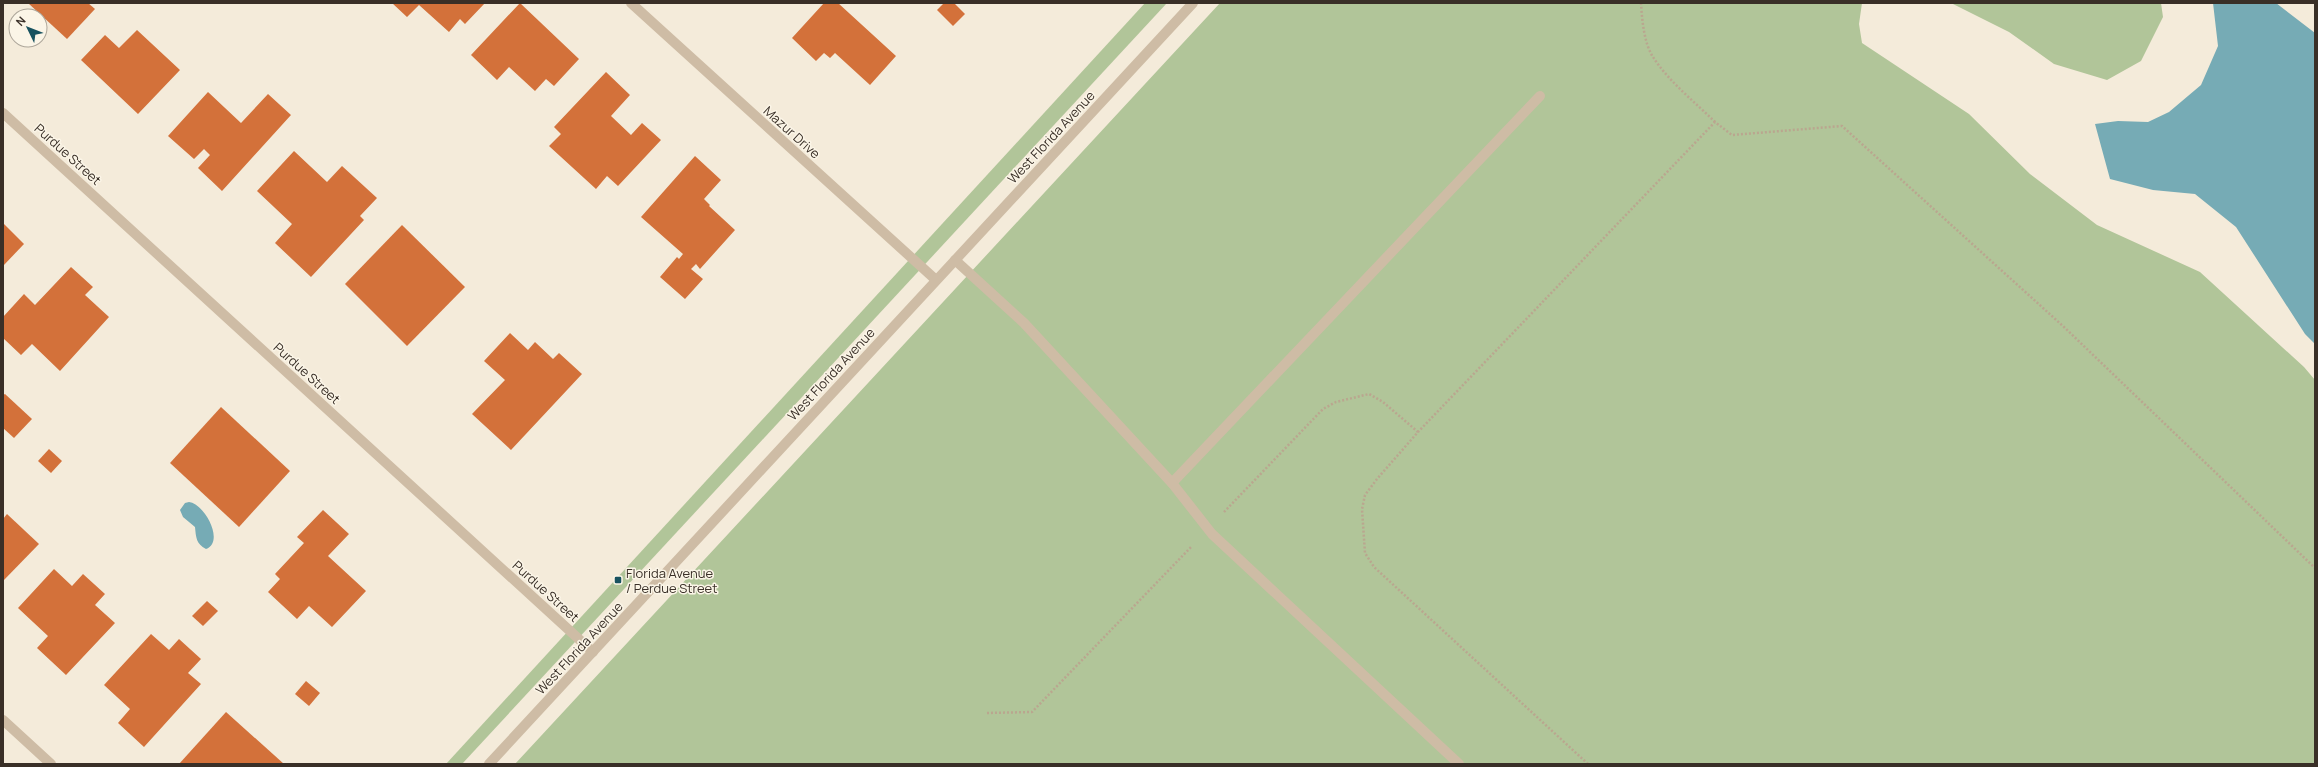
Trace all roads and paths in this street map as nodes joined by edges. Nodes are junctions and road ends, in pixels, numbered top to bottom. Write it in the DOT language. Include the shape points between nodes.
graph roads {
  1 [pos="631,3"];
  2 [pos="1193,3"];
  3 [pos="1641,3"];
  4 [pos="1540,96"];
  5 [pos="3,113"];
  6 [pos="1715,122"];
  7 [pos="955,260"];
  8 [pos="936,280"];
  9 [pos="1172,483"];
  10 [pos="2315,568"];
  11 [pos="593,652"];
  12 [pos="3,720"];
  13 [pos="51,764"];
  14 [pos="489,764"];
  15 [pos="1459,764"];
  16 [pos="1588,764"];
  1 -- 8 [label="street, Mazur Drive"];
  2 -- 7 [label="street, West Florida Avenue"];
  3 -- 6 [label="path" via="1647,40 1653,56 1667,74"];
  4 -- 9 [label="street"];
  5 -- 11 [label="street, Purdue Street"];
  6 -- 10 [label="path" via="1732,135 1842,126 2064,327"];
  6 -- 16 [label="path" via="1418,432 1365,495 1362,509 1365,553 1374,567"];
  7 -- 8 [label="street, West Florida Avenue"];
  7 -- 9 [label="street" via="1024,323"];
  8 -- 11 [label="street, West Florida Avenue"];
  9 -- 15 [label="street" via="1212,534"];
  11 -- 14 [label="street, West Florida Avenue"];
  12 -- 13 [label="street"];
}
